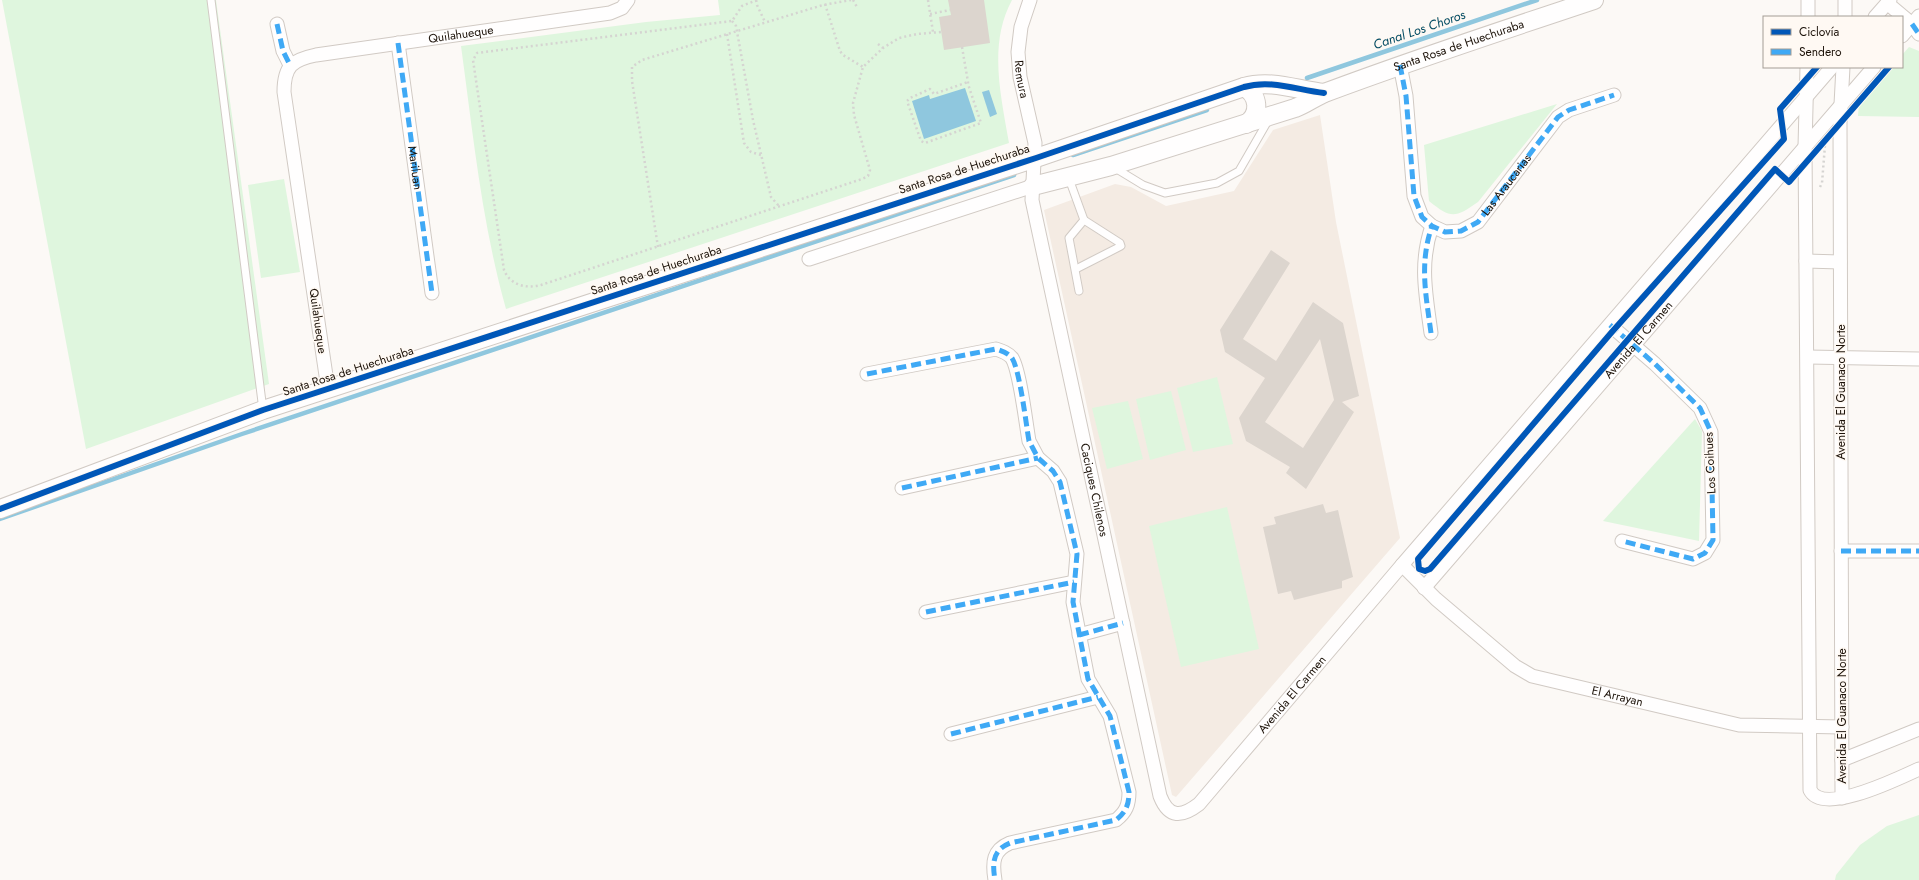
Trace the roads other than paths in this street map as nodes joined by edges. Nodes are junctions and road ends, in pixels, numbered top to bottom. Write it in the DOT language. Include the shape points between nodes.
graph roads {
  1 [pos="211,0"];
  2 [pos="628,0"];
  3 [pos="1030,0"];
  4 [pos="1594,0"];
  5 [pos="1808,0"];
  6 [pos="1845,0"];
  7 [pos="1888,2"];
  8 [pos="1808,16"];
  9 [pos="1844,16"];
  10 [pos="1876,16"];
  11 [pos="278,24"];
  12 [pos="1917,25"];
  13 [pos="1903,35"];
  14 [pos="398,43"];
  15 [pos="290,65"];
  16 [pos="1400,65"];
  17 [pos="1807,68"];
  18 [pos="1831,68"];
  19 [pos="1843,68"];
  20 [pos="1873,68"];
  21 [pos="1244,87"];
  22 [pos="1324,93"];
  23 [pos="1614,95"];
  24 [pos="1806,98"];
  25 [pos="1840,105"];
  26 [pos="1270,116"];
  27 [pos="1246,124"];
  28 [pos="1805,147"];
  29 [pos="1036,158"];
  30 [pos="1111,166"];
  31 [pos="1068,176"];
  32 [pos="1033,186"];
  33 [pos="1084,220"];
  34 [pos="1432,226"];
  35 [pos="809,259"];
  36 [pos="1806,261"];
  37 [pos="1840,262"];
  38 [pos="1076,269"];
  39 [pos="1079,291"];
  40 [pos="432,293"];
  41 [pos="1610,325"];
  42 [pos="1431,333"];
  43 [pos="1634,346"];
  44 [pos="1808,357"];
  45 [pos="1841,358"];
  46 [pos="1919,358"];
  47 [pos="867,374"];
  48 [pos="328,389"];
  49 [pos="263,410"];
  50 [pos="1038,458"];
  51 [pos="902,488"];
  52 [pos="0,509"];
  53 [pos="1622,541"];
  54 [pos="1841,551"];
  55 [pos="1919,551"];
  56 [pos="1402,565"];
  57 [pos="1074,582"];
  58 [pos="1424,588"];
  59 [pos="926,612"];
  60 [pos="1123,623"];
  61 [pos="1079,635"];
  62 [pos="1098,697"];
  63 [pos="1810,726"];
  64 [pos="1842,727"];
  65 [pos="1919,730"];
  66 [pos="951,734"];
  67 [pos="1842,760"];
  68 [pos="1919,770"];
  69 [pos="1842,798"];
  70 [pos="1176,814"];
  71 [pos="995,880"];
  1 -- 49 [label="lane"];
  2 -- 14 [label="street, Quilahueque" via="622,8 610,13"];
  3 -- 29 [label="street, Remura" via="1021,27 1018,64"];
  4 -- 16 [label="street, Santa Rosa de Huechuraba"];
  5 -- 8 [label="street"];
  6 -- 9 [label="street"];
  7 -- 10 [label="street"];
  7 -- 12 [label="street"];
  11 -- 15 [label="street" via="283,52"];
  12 -- 13 [label="street"];
  14 -- 15 [label="street, Quilahueque" via="316,55 300,59"];
  14 -- 40 [label="street, Mariluan"];
  15 -- 48 [label="street, Quilahueque" via="284,76 284,92"];
  16 -- 22 [label="street, Santa Rosa de Huechuraba"];
  16 -- 34 [label="street" via="1406,96 1414,196 1422,217"];
  17 -- 24 [label="street, Avenida El Guanaco Norte"];
  18 -- 24 [label="street, Avenida El Carmen"];
  19 -- 25 [label="street, Avenida El Guanaco Norte"];
  20 -- 25 [label="street, Avenida El Carmen"];
  21 -- 22 [label="street, Santa Rosa de Huechuraba" via="1270,84"];
  21 -- 27 [label="street" via="1254,94 1257,104 1255,113"];
  21 -- 29 [label="street, Santa Rosa de Huechuraba"];
  22 -- 26 [label="street, Santa Rosa de Huechuraba" via="1302,106"];
  23 -- 34 [label="street, Las Araucarias" via="1569,110 1558,117 1478,222 1461,231 1445,232"];
  24 -- 28 [label="street, Avenida El Guanaco Norte"];
  24 -- 41 [label="street, Avenida El Carmen"];
  25 -- 28 [label="street, Avenida El Carmen"];
  25 -- 37 [label="street, Avenida El Guanaco Norte"];
  26 -- 27 [label="street, Santa Rosa de Huechuraba"];
  26 -- 30 [label="lane" via="1239,171 1217,183 1165,193 1143,185"];
  27 -- 30 [label="street, Santa Rosa de Huechuraba"];
  28 -- 36 [label="street, Avenida El Guanaco Norte"];
  28 -- 43 [label="street, Avenida El Carmen"];
  29 -- 32 [label="street, Caciques Chilenos"];
  29 -- 48 [label="street, Santa Rosa de Huechuraba"];
  30 -- 31 [label="street, Santa Rosa de Huechuraba"];
  31 -- 32 [label="street, Santa Rosa de Huechuraba"];
  31 -- 33 [label="lane"];
  32 -- 35 [label="street, Santa Rosa de Huechuraba"];
  32 -- 60 [label="street, Caciques Chilenos" via="1032,200"];
  33 -- 38 [label="lane" via="1069,238"];
  33 -- 38 [label="lane" via="1122,246"];
  34 -- 42 [label="street" via="1426,246 1424,272"];
  36 -- 37 [label="street"];
  36 -- 44 [label="street, Avenida El Guanaco Norte"];
  37 -- 45 [label="street, Avenida El Guanaco Norte"];
  38 -- 39 [label="lane"];
  41 -- 43 [label="street, Los Coihues"];
  41 -- 56 [label="street, Avenida El Carmen"];
  43 -- 53 [label="street, Los Coihues" via="1700,408 1711,432 1713,540 1705,554 1693,559"];
  43 -- 58 [label="street, Avenida El Carmen"];
  44 -- 45 [label="street"];
  44 -- 63 [label="street, Avenida El Guanaco Norte"];
  45 -- 46 [label="street"];
  45 -- 54 [label="street, Avenida El Guanaco Norte"];
  47 -- 50 [label="street" via="996,349 1002,351 1008,354 1015,366 1029,441"];
  48 -- 49 [label="street, Santa Rosa de Huechuraba"];
  49 -- 52 [label="street, Santa Rosa de Huechuraba"];
  50 -- 51 [label="street"];
  50 -- 57 [label="street" via="1053,471 1060,482 1077,554"];
  54 -- 55 [label="street"];
  54 -- 64 [label="street, Avenida El Guanaco Norte"];
  56 -- 58 [label="street"];
  56 -- 70 [label="street, Avenida El Carmen" via="1199,804 1184,814"];
  57 -- 59 [label="street"];
  57 -- 61 [label="street" via="1073,602"];
  58 -- 63 [label="street, El Arrayan" via="1515,666 1532,676 1739,725"];
  60 -- 61 [label="street"];
  60 -- 70 [label="street, Caciques Chilenos" via="1160,796 1169,811"];
  61 -- 62 [label="street" via="1088,679"];
  62 -- 66 [label="street"];
  62 -- 71 [label="street" via="1110,716 1129,792 1127,809 1116,820 1010,843 1002,847 996,852 994,860"];
  63 -- 64 [label="street, El Arrayan"];
  63 -- 69 [label="street, Avenida El Guanaco Norte" via="1810,790 1818,797"];
  64 -- 67 [label="street, Avenida El Guanaco Norte"];
  65 -- 67 [label="street"];
  67 -- 69 [label="street, Avenida El Guanaco Norte"];
  68 -- 69 [label="street"];
}
